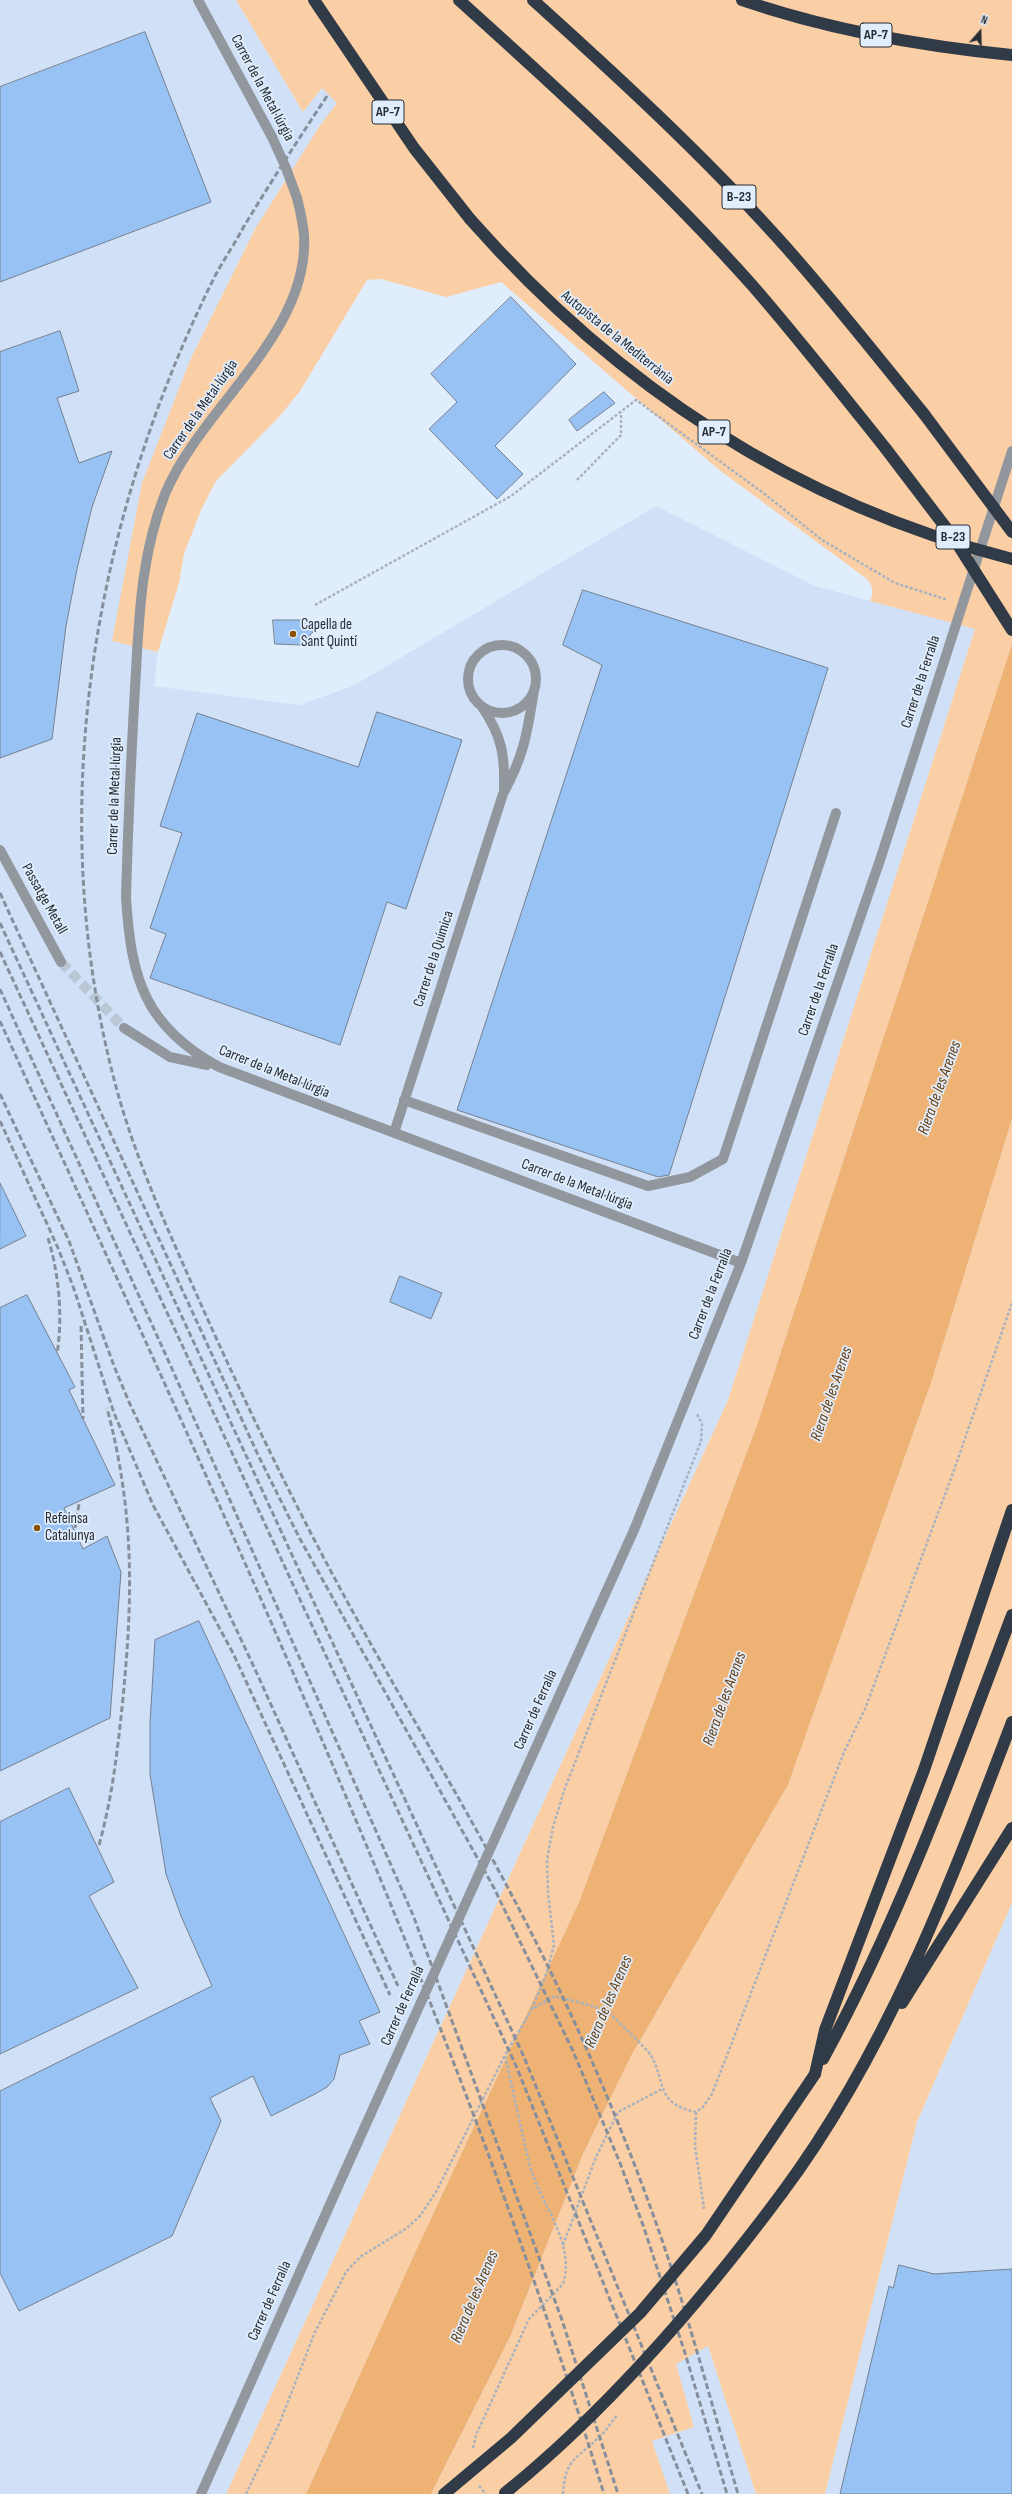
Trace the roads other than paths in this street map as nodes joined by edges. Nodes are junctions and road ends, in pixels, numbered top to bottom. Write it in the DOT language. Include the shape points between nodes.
graph roads {
  1 [pos="198,0"];
  2 [pos="314,0"];
  3 [pos="459,0"];
  4 [pos="533,0"];
  5 [pos="742,0"];
  6 [pos="1012,55"];
  7 [pos="1012,451"];
  8 [pos="1012,532"];
  9 [pos="1012,559"];
  10 [pos="1012,630"];
  11 [pos="534,691"];
  12 [pos="481,705"];
  13 [pos="503,794"];
  14 [pos="836,813"];
  15 [pos="0,850"];
  16 [pos="61,962"];
  17 [pos="124,1028"];
  18 [pos="219,1067"];
  19 [pos="404,1100"];
  20 [pos="394,1133"];
  21 [pos="741,1263"];
  22 [pos="1012,1510"];
  23 [pos="634,1530"];
  24 [pos="1012,1615"];
  25 [pos="1012,1722"];
  26 [pos="1012,1828"];
  27 [pos="900,2000"];
  28 [pos="815,2074"];
  29 [pos="201,2494"];
  30 [pos="444,2494"];
  31 [pos="504,2494"];
  1 -- 18 [label="street, Carrer de la Metal·lúrgia, bridge" via="286,168 297,198 304,236 299,275 276,330 204,427 176,471 152,532 139,606 126,897 131,947 146,997 154,1013 180,1043"];
  2 -- 9 [label="highway, Autopista de la Mediterrània / AP-7, bridge" via="414,148 502,256 572,324 647,385 724,439 767,464 874,513 943,539"];
  3 -- 10 [label="highway, B-23, bridge" via="610,139 756,290 818,362 953,537"];
  4 -- 8 [label="highway, B-23, bridge" via="634,91 774,234 842,312 924,414"];
  5 -- 6 [label="highway, AP-7" via="868,34"];
  7 -- 21 [label="street, Carrer de la Ferralla" via="880,860"];
  11 -- 12 [label="street" via="524,704 511,711 500,712"];
  11 -- 12 [label="street" via="536,680 529,658 521,650 499,645 478,654 468,674 473,696"];
  11 -- 13 [label="street, Carrer de la Química" via="525,747 518,767"];
  12 -- 13 [label="street, Carrer de la Química" via="492,721 504,751"];
  13 -- 19 [label="street, Carrer de la Química"];
  14 -- 19 [label="street" via="723,1159 690,1177 648,1186"];
  15 -- 16 [label="street, Passatge Metall"];
  17 -- 18 [label="street" via="170,1057"];
  18 -- 20 [label="street, Carrer de la Metal·lúrgia"];
  19 -- 20 [label="street, Carrer de la Química"];
  20 -- 21 [label="street, Carrer de la Metal·lúrgia"];
  21 -- 23 [label="street, Carrer de la Ferralla"];
  22 -- 28 [label="highway" via="924,1770 825,2030"];
  23 -- 29 [label="street, Carrer de Ferralla, bridge"];
  24 -- 28 [label="highway" via="922,1851 858,1994"];
  25 -- 27 [label="highway" via="954,1872"];
  26 -- 27 [label="highway"];
  27 -- 31 [label="highway, bridge" via="829,2124 796,2175 753,2232 616,2390 573,2434"];
  28 -- 30 [label="highway, bridge" via="706,2235 640,2313 511,2438"];
}
